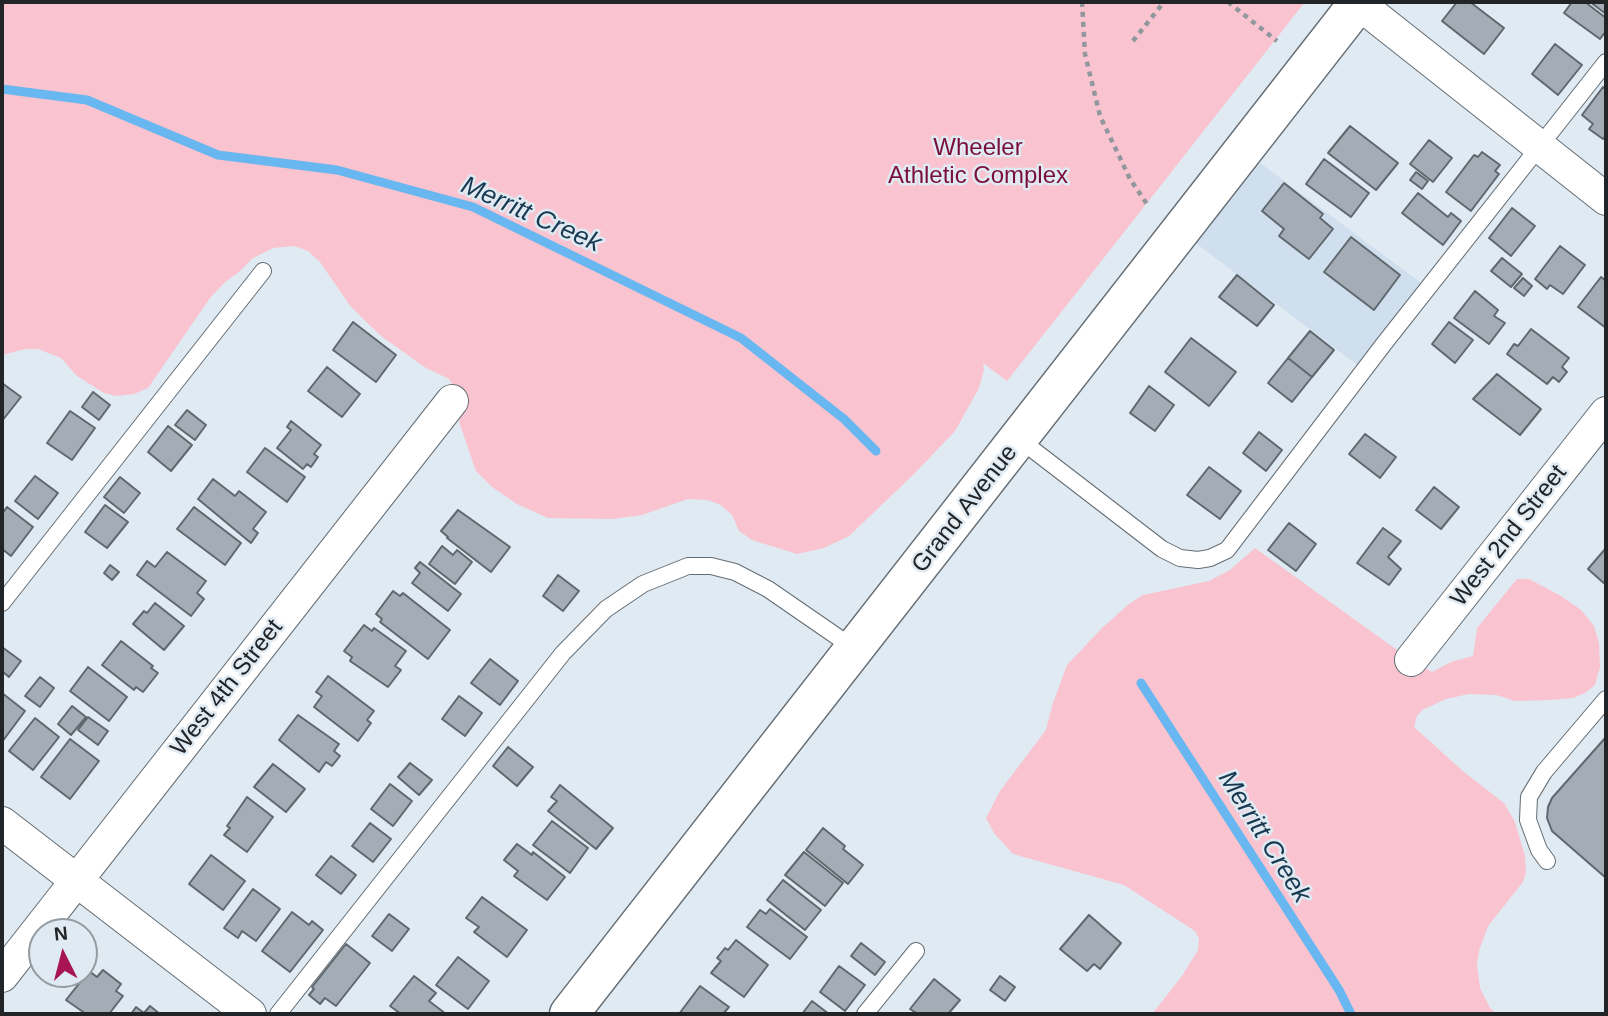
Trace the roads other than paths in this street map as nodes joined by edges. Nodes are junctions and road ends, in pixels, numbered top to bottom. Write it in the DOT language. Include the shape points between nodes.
graph roads {
  1 [pos="1358,3"];
  2 [pos="1606,62"];
  3 [pos="1540,146"];
  4 [pos="1606,199"];
  5 [pos="263,271"];
  6 [pos="452,401"];
  7 [pos="1606,413"];
  8 [pos="1019,439"];
  9 [pos="2,603"];
  10 [pos="855,649"];
  11 [pos="1411,660"];
  12 [pos="1606,698"];
  13 [pos="2,823"];
  14 [pos="1547,861"];
  15 [pos="76,880"];
  16 [pos="916,951"];
  17 [pos="2,976"];
  18 [pos="250,1014"];
  19 [pos="278,1014"];
  20 [pos="569,1014"];
  21 [pos="865,1014"];
  1 -- 3 [label="street"];
  1 -- 8 [label="main road, Grand Avenue"];
  2 -- 3 [label="lane"];
  3 -- 4 [label="street"];
  3 -- 8 [label="lane" via="1227,550 1198,560 1162,549"];
  5 -- 9 [label="lane"];
  6 -- 15 [label="street, West 4th Street"];
  7 -- 11 [label="street, West 2nd Street"];
  8 -- 10 [label="main road, Grand Avenue"];
  10 -- 19 [label="lane" via="768,589 735,572 688,566 643,584 600,614 563,653"];
  10 -- 20 [label="main road, Grand Avenue"];
  12 -- 14 [label="lane" via="1544,772 1529,797 1528,820"];
  13 -- 15 [label="street"];
  15 -- 17 [label="street, West 4th Street"];
  15 -- 18 [label="street"];
  16 -- 21 [label="lane"];
}
